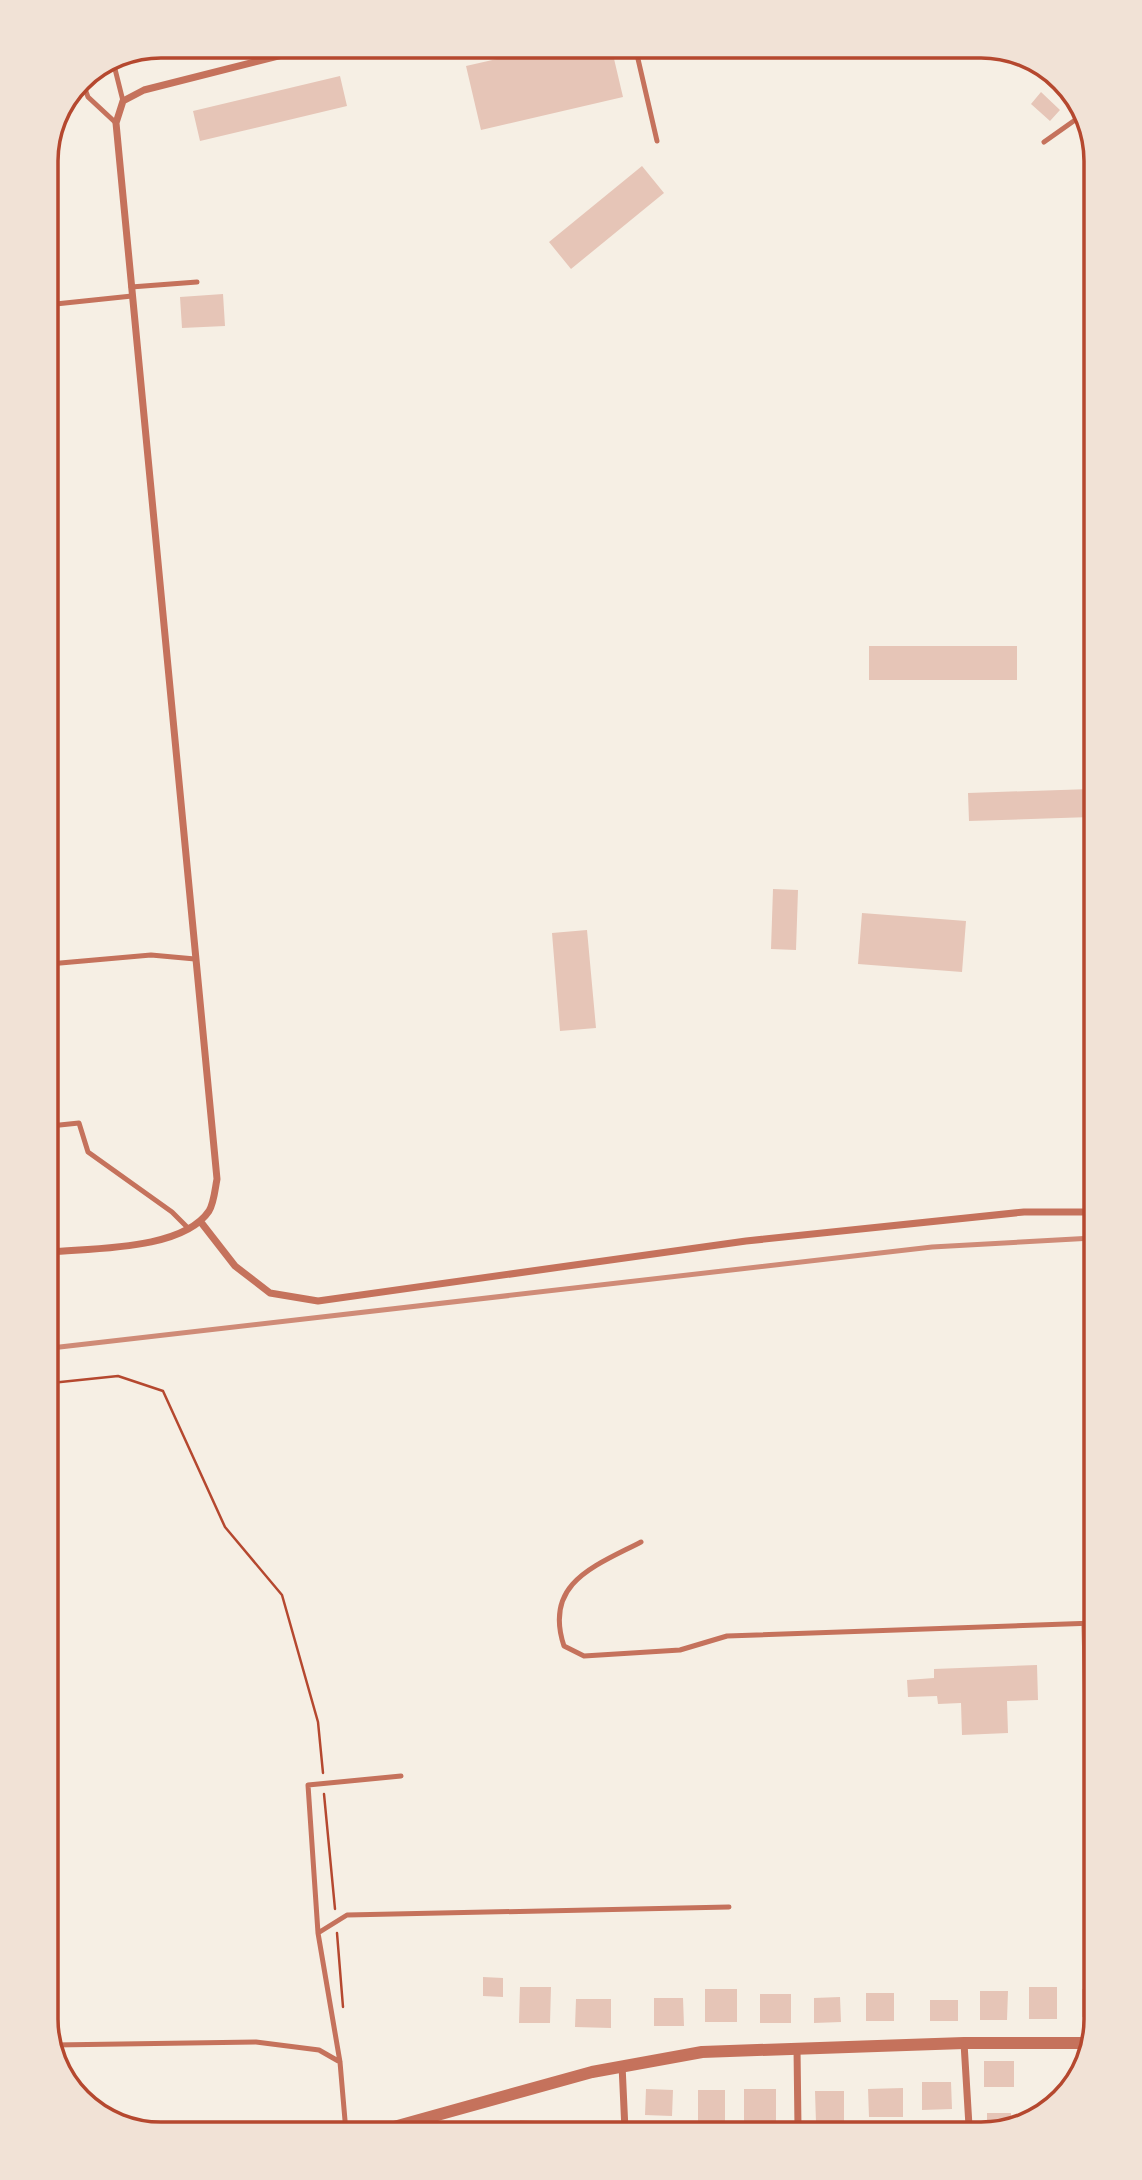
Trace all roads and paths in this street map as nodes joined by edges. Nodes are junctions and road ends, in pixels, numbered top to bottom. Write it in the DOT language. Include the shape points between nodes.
graph roads {
  1 [pos="271,58"];
  2 [pos="638,58"];
  3 [pos="115,69"];
  4 [pos="86,91"];
  5 [pos="123,101"];
  6 [pos="1075,120"];
  7 [pos="116,124"];
  8 [pos="657,141"];
  9 [pos="1044,142"];
  10 [pos="197,282"];
  11 [pos="131,292"];
  12 [pos="58,303"];
  13 [pos="195,959"];
  14 [pos="58,963"];
  15 [pos="58,1125"];
  16 [pos="1084,1212"];
  17 [pos="200,1221"];
  18 [pos="190,1230"];
  19 [pos="58,1251"];
  20 [pos="58,1382"];
  21 [pos="641,1542"];
  22 [pos="1084,1623"];
  23 [pos="401,1776"];
  24 [pos="323,1783"];
  25 [pos="729,1907"];
  26 [pos="336,1922"];
  27 [pos="318,1933"];
  28 [pos="344,2014"];
  29 [pos="964,2043"];
  30 [pos="1081,2043"];
  31 [pos="62,2045"];
  32 [pos="797,2048"];
  33 [pos="340,2062"];
  34 [pos="622,2065"];
  35 [pos="345,2122"];
  36 [pos="413,2122"];
  37 [pos="625,2122"];
  38 [pos="798,2122"];
  39 [pos="969,2122"];
  1 -- 5 [label="street" via="144,90"];
  2 -- 8 [label="lane"];
  3 -- 5 [label="lane"];
  4 -- 7 [label="lane"];
  5 -- 7 [label="street"];
  6 -- 9 [label="lane"];
  7 -- 11 [label="street"];
  10 -- 11 [label="lane"];
  11 -- 12 [label="lane"];
  11 -- 13 [label="street"];
  13 -- 14 [label="lane" via="151,955"];
  13 -- 17 [label="street" via="217,1180 211,1210"];
  15 -- 18 [label="lane" via="79,1123 88,1152"];
  16 -- 17 [label="street" via="1024,1212 746,1241 318,1301 270,1293 235,1266"];
  17 -- 18 [label="street"];
  18 -- 19 [label="street" via="141,1244"];
  20 -- 24 [label="path" via="118,1376 163,1391 225,1527 282,1595 318,1722"];
  21 -- 22 [label="lane" via="581,1573 561,1599 558,1628 564,1646 583,1656 680,1650 727,1636"];
  23 -- 24 [label="lane"];
  24 -- 26 [label="path"];
  24 -- 27 [label="lane" via="308,1785"];
  25 -- 26 [label="lane" via="413,1912 347,1915"];
  26 -- 27 [label="lane"];
  26 -- 28 [label="path"];
  27 -- 33 [label="lane"];
  29 -- 30 [label="street"];
  29 -- 32 [label="street"];
  29 -- 39 [label="street"];
  31 -- 33 [label="lane" via="256,2042 318,2050"];
  32 -- 34 [label="street" via="702,2052"];
  32 -- 38 [label="street"];
  33 -- 35 [label="lane"];
  34 -- 36 [label="street"];
  34 -- 37 [label="street"];
}
